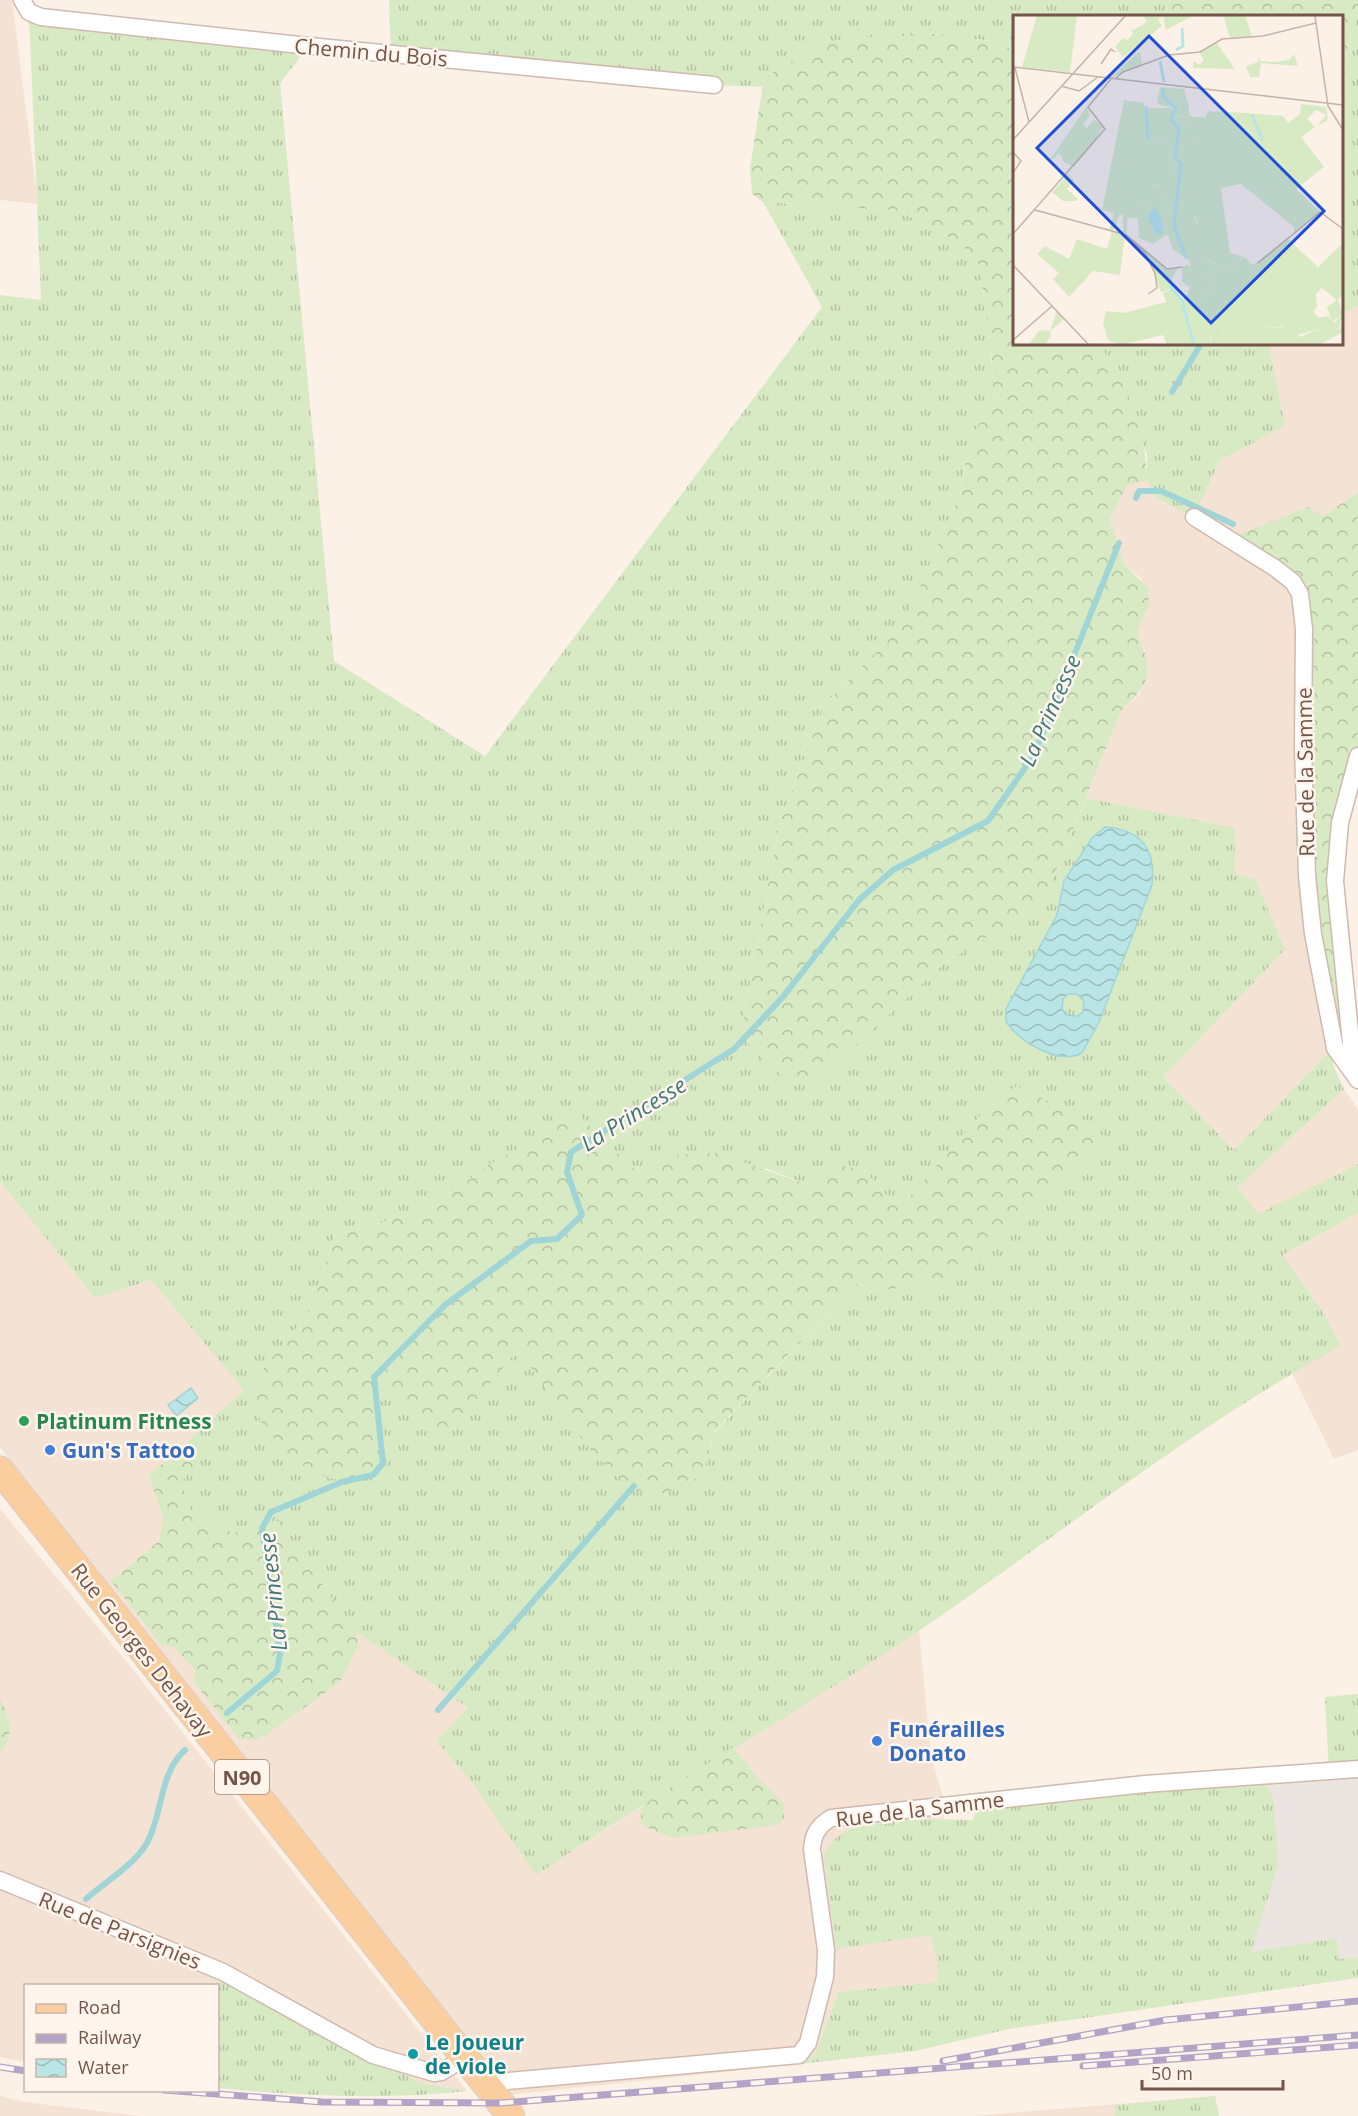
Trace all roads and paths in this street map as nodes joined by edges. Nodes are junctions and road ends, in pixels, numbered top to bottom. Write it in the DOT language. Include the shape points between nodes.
graph roads {
  1 [pos="26,6"];
  2 [pos="714,85"];
  3 [pos="1194,517"];
  4 [pos="1358,756"];
  5 [pos="1356,1077"];
  6 [pos="0,1470"];
  7 [pos="1358,1769"];
  8 [pos="0,1880"];
  9 [pos="465,2058"];
  10 [pos="485,2084"];
  11 [pos="511,2116"];
  1 -- 2 [label="street, Chemin du Bois" via="41,17"];
  3 -- 5 [label="street, Rue de la Samme" via="1275,568 1293,582 1300,594 1305,628 1302,747 1313,934 1335,1048"];
  4 -- 5 [label="street" via="1340,824 1335,881"];
  6 -- 9 [label="main road, Rue Georges Dehavay / N90"];
  7 -- 10 [label="street, Rue de la Samme" via="1145,1784 831,1818 814,1834 812,1849 826,1950 825,1977 808,2043 799,2055"];
  8 -- 9 [label="street, Rue de Parsignies" via="223,1972 373,2055 434,2073"];
  9 -- 10 [label="main road, Rue Georges Dehavay / N90"];
  10 -- 11 [label="main road, N90"];
}
